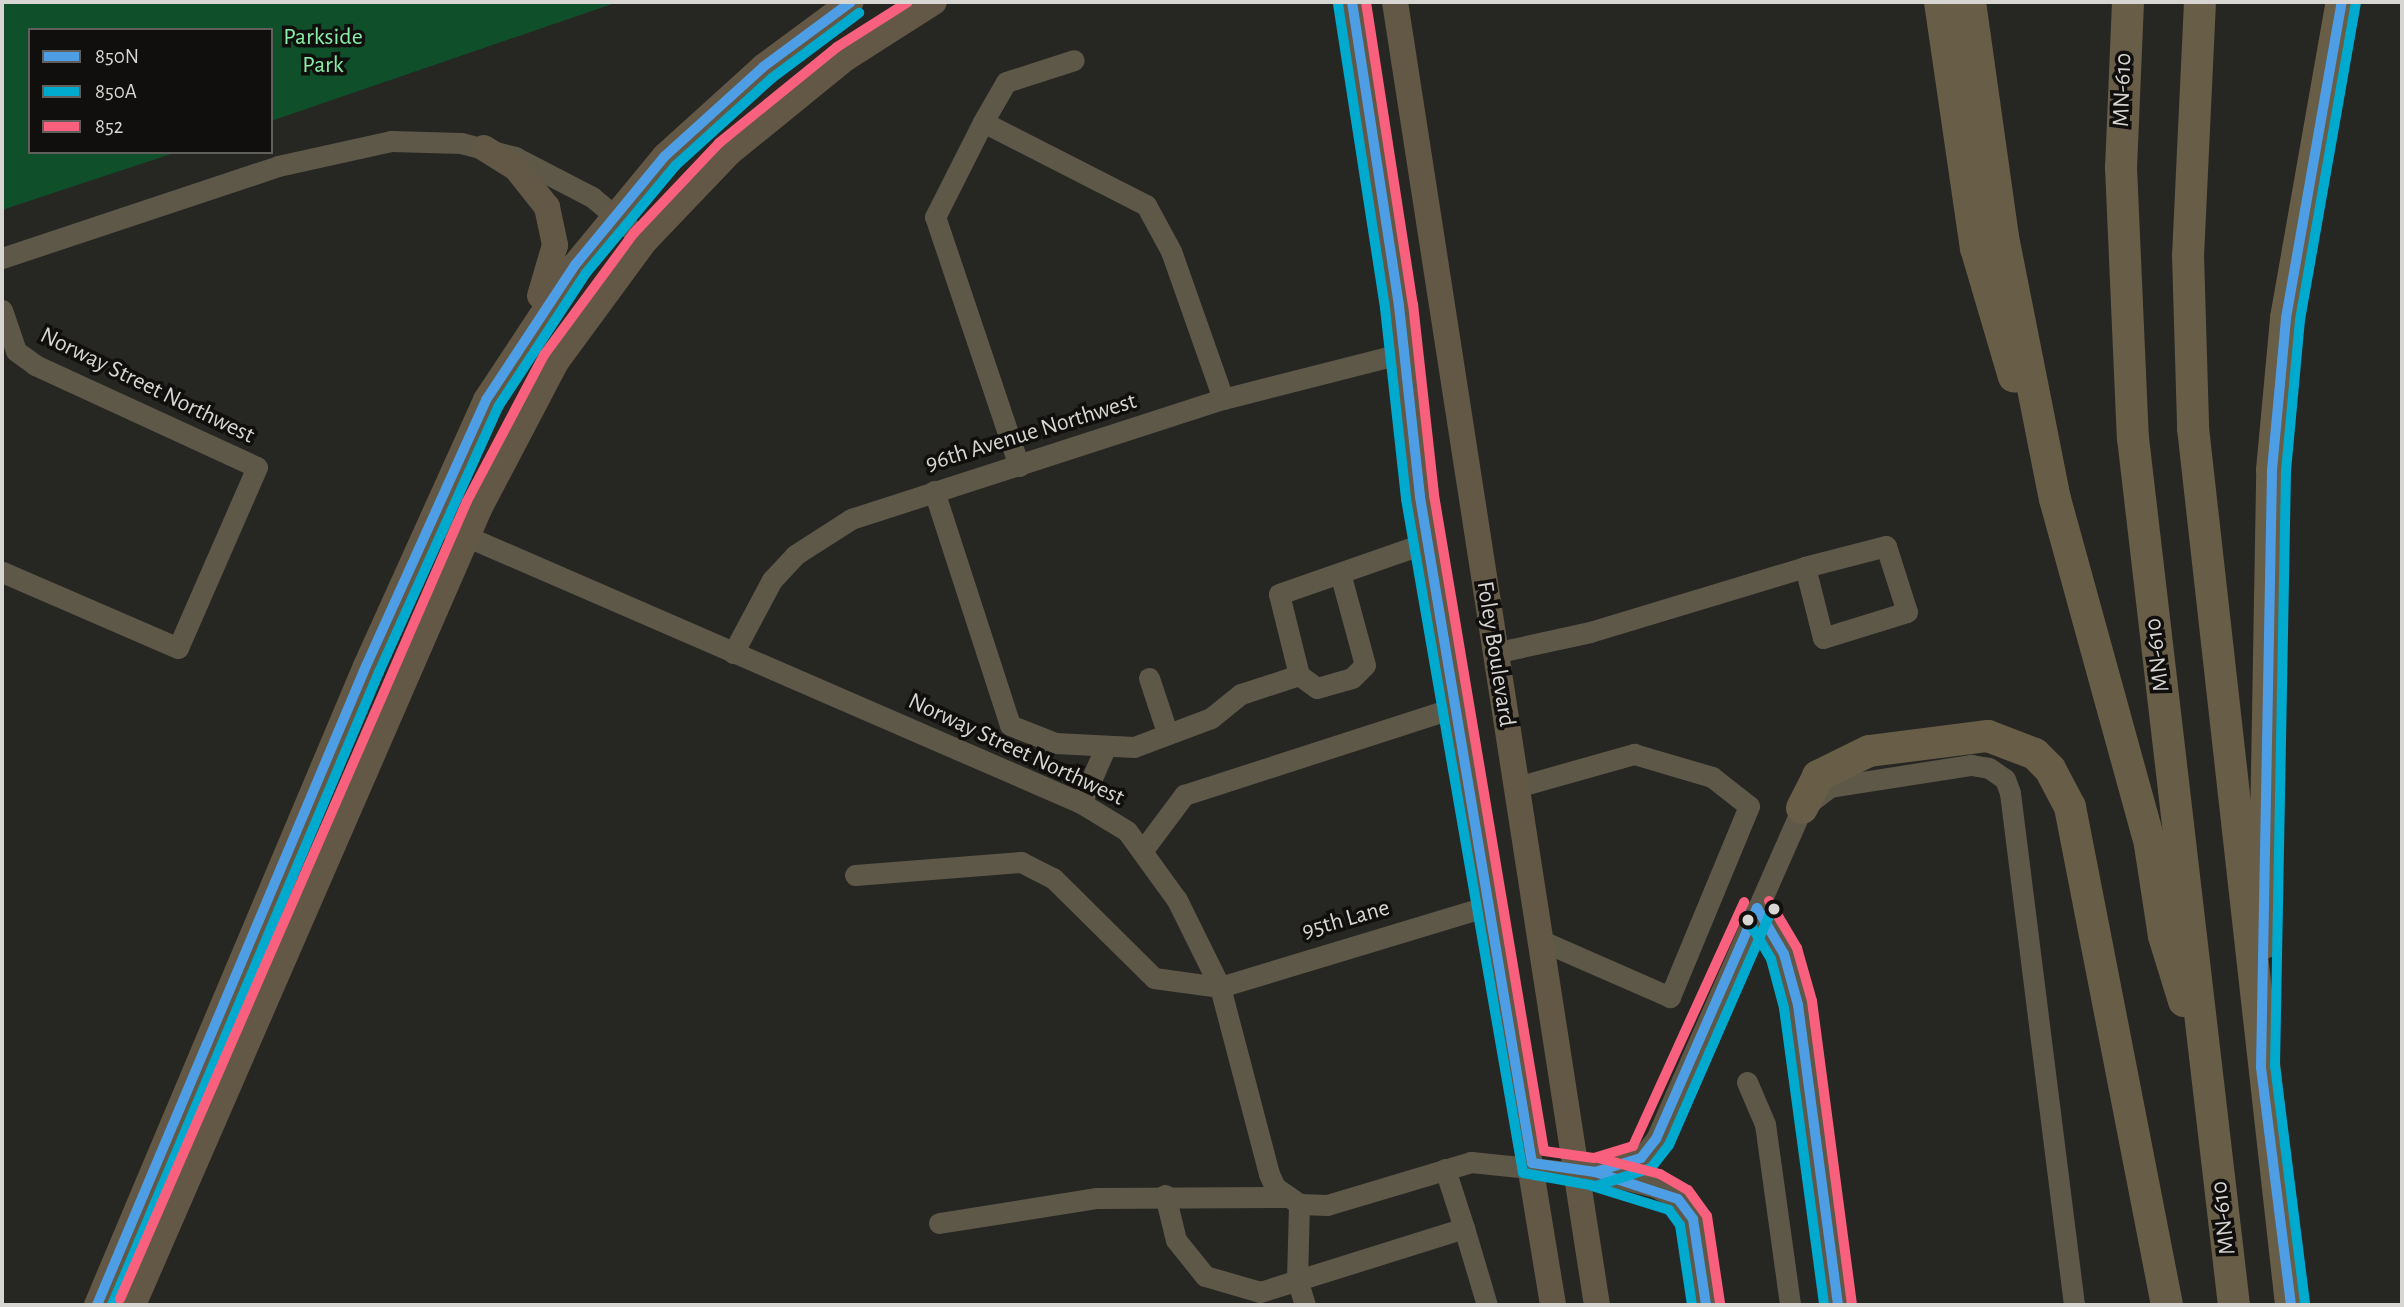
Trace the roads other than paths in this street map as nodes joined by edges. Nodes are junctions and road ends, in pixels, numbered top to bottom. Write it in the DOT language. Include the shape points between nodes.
graph roads {
  1 [pos="851,2"];
  2 [pos="934,2"];
  3 [pos="1352,2"];
  4 [pos="1395,2"];
  5 [pos="1940,2"];
  6 [pos="1970,2"];
  7 [pos="2128,2"];
  8 [pos="2200,2"];
  9 [pos="2342,2"];
  10 [pos="1074,60"];
  11 [pos="983,122"];
  12 [pos="484,148"];
  13 [pos="613,215"];
  14 [pos="645,241"];
  15 [pos="2,258"];
  16 [pos="2,310"];
  17 [pos="1404,353"];
  18 [pos="505,370"];
  19 [pos="1223,399"];
  20 [pos="1018,466"];
  21 [pos="934,491"];
  22 [pos="2055,499"];
  23 [pos="429,520"];
  24 [pos="466,538"];
  25 [pos="1428,542"];
  26 [pos="1805,567"];
  27 [pos="2,572"];
  28 [pos="1340,573"];
  29 [pos="733,653"];
  30 [pos="1494,653"];
  31 [pos="1299,675"];
  32 [pos="1149,678"];
  33 [pos="1457,707"];
  34 [pos="1167,732"];
  35 [pos="1106,746"];
  36 [pos="1517,788"];
  37 [pos="1081,803"];
  38 [pos="1802,808"];
  39 [pos="1143,850"];
  40 [pos="855,875"];
  41 [pos="1488,906"];
  42 [pos="1757,908"];
  43 [pos="1542,941"];
  44 [pos="1220,987"];
  45 [pos="2261,1067"];
  46 [pos="2208,1078"];
  47 [pos="1747,1082"];
  48 [pos="1532,1163"];
  49 [pos="1445,1169"];
  50 [pos="1586,1172"];
  51 [pos="1165,1195"];
  52 [pos="1292,1201"];
  53 [pos="939,1223"];
  54 [pos="1464,1228"];
  55 [pos="1297,1279"];
  56 [pos="97,1305"];
  57 [pos="133,1305"];
  58 [pos="1305,1305"];
  59 [pos="1488,1305"];
  60 [pos="1553,1305"];
  61 [pos="1597,1305"];
  62 [pos="1706,1305"];
  63 [pos="1790,1305"];
  64 [pos="1838,1305"];
  65 [pos="2074,1305"];
  66 [pos="2167,1305"];
  67 [pos="2234,1305"];
  68 [pos="2291,1305"];
  1 -- 13 [label="main road" via="719,105"];
  2 -- 14 [label="main road" via="797,95"];
  3 -- 17 [label="main road, Foley Boulevard"];
  4 -- 30 [label="main road, Foley Boulevard" via="1435,235"];
  5 -- 22 [label="highway" via="1976,248"];
  6 -- 22 [label="highway" via="2003,237"];
  7 -- 46 [label="highway, MN-610" via="2121,167 2133,438"];
  8 -- 45 [label="highway" via="2188,256 2193,428"];
  9 -- 45 [label="highway" via="2286,318 2272,470"];
  10 -- 11 [label="street" via="1006,82"];
  11 -- 19 [label="street" via="1146,205 1171,251"];
  11 -- 20 [label="street" via="935,217"];
  12 -- 13 [label="street" via="568,182"];
  12 -- 15 [label="street" via="427,141 337,149"];
  12 -- 18 [label="main road" via="533,187 547,207 555,245 533,316"];
  13 -- 14 [label="street"];
  13 -- 18 [label="main road"];
  14 -- 24 [label="main road" via="556,362"];
  16 -- 27 [label="street, Norway Street Northwest" via="16,351 35,365 257,467 178,648"];
  17 -- 19 [label="street, 96th Avenue Northwest"];
  17 -- 25 [label="main road, Foley Boulevard"];
  18 -- 23 [label="main road"];
  19 -- 20 [label="street, 96th Avenue Northwest"];
  20 -- 21 [label="street, 96th Avenue Northwest"];
  21 -- 29 [label="street, 96th Avenue Northwest" via="851,519 795,555 756,604"];
  21 -- 35 [label="street" via="1010,725 1055,743"];
  22 -- 46 [label="highway" via="2150,845 2164,936"];
  23 -- 24 [label="street, Norway Street Northwest"];
  23 -- 56 [label="main road"];
  24 -- 29 [label="street, Norway Street Northwest"];
  24 -- 57 [label="main road"];
  25 -- 28 [label="street"];
  25 -- 33 [label="main road, Foley Boulevard"];
  26 -- 26 [label="street" via="1824,638 1907,612 1886,546"];
  26 -- 30 [label="street" via="1590,632"];
  28 -- 31 [label="street" via="1279,594"];
  28 -- 31 [label="street" via="1365,665 1352,678 1317,688"];
  29 -- 37 [label="street, Norway Street Northwest"];
  30 -- 36 [label="main road, Foley Boulevard"];
  31 -- 34 [label="street" via="1241,694 1211,718"];
  32 -- 34 [label="street"];
  33 -- 39 [label="street" via="1184,795"];
  33 -- 41 [label="main road, Foley Boulevard"];
  34 -- 35 [label="street" via="1133,747"];
  35 -- 37 [label="street"];
  36 -- 43 [label="main road, Foley Boulevard"];
  36 -- 43 [label="street" via="1634,754 1712,777 1749,806 1670,997"];
  37 -- 39 [label="street, Norway Street Northwest" via="1107,816"];
  38 -- 42 [label="street"];
  38 -- 65 [label="street" via="1830,786 1971,765 2006,779"];
  38 -- 66 [label="highway" via="1818,776 1835,763 1894,747 1988,736 2035,754 2050,769 2070,807"];
  39 -- 44 [label="street, Norway Street Northwest" via="1177,900"];
  40 -- 44 [label="street" via="1021,862 1053,878 1154,978"];
  41 -- 44 [label="street, 95th Lane"];
  41 -- 48 [label="main road, Foley Boulevard"];
  42 -- 50 [label="street" via="1656,1139 1641,1158"];
  42 -- 64 [label="street" via="1784,954 1798,1006"];
  43 -- 50 [label="main road, Foley Boulevard"];
  44 -- 52 [label="street, Norway Street Northwest" via="1269,1174"];
  45 -- 68 [label="highway"];
  46 -- 67 [label="highway, MN-610"];
  47 -- 63 [label="street" via="1765,1125"];
  48 -- 49 [label="street" via="1471,1161"];
  48 -- 50 [label="street"];
  48 -- 60 [label="main road, Foley Boulevard"];
  49 -- 52 [label="street" via="1327,1205"];
  49 -- 54 [label="street"];
  50 -- 61 [label="main road, Foley Boulevard"];
  50 -- 62 [label="street" via="1655,1186 1678,1199 1693,1219"];
  51 -- 52 [label="street"];
  51 -- 53 [label="street" via="1097,1198"];
  51 -- 55 [label="street" via="1176,1240 1205,1276 1259,1292"];
  52 -- 55 [label="street"];
  54 -- 55 [label="street"];
  54 -- 59 [label="street"];
  55 -- 58 [label="street"];
}
